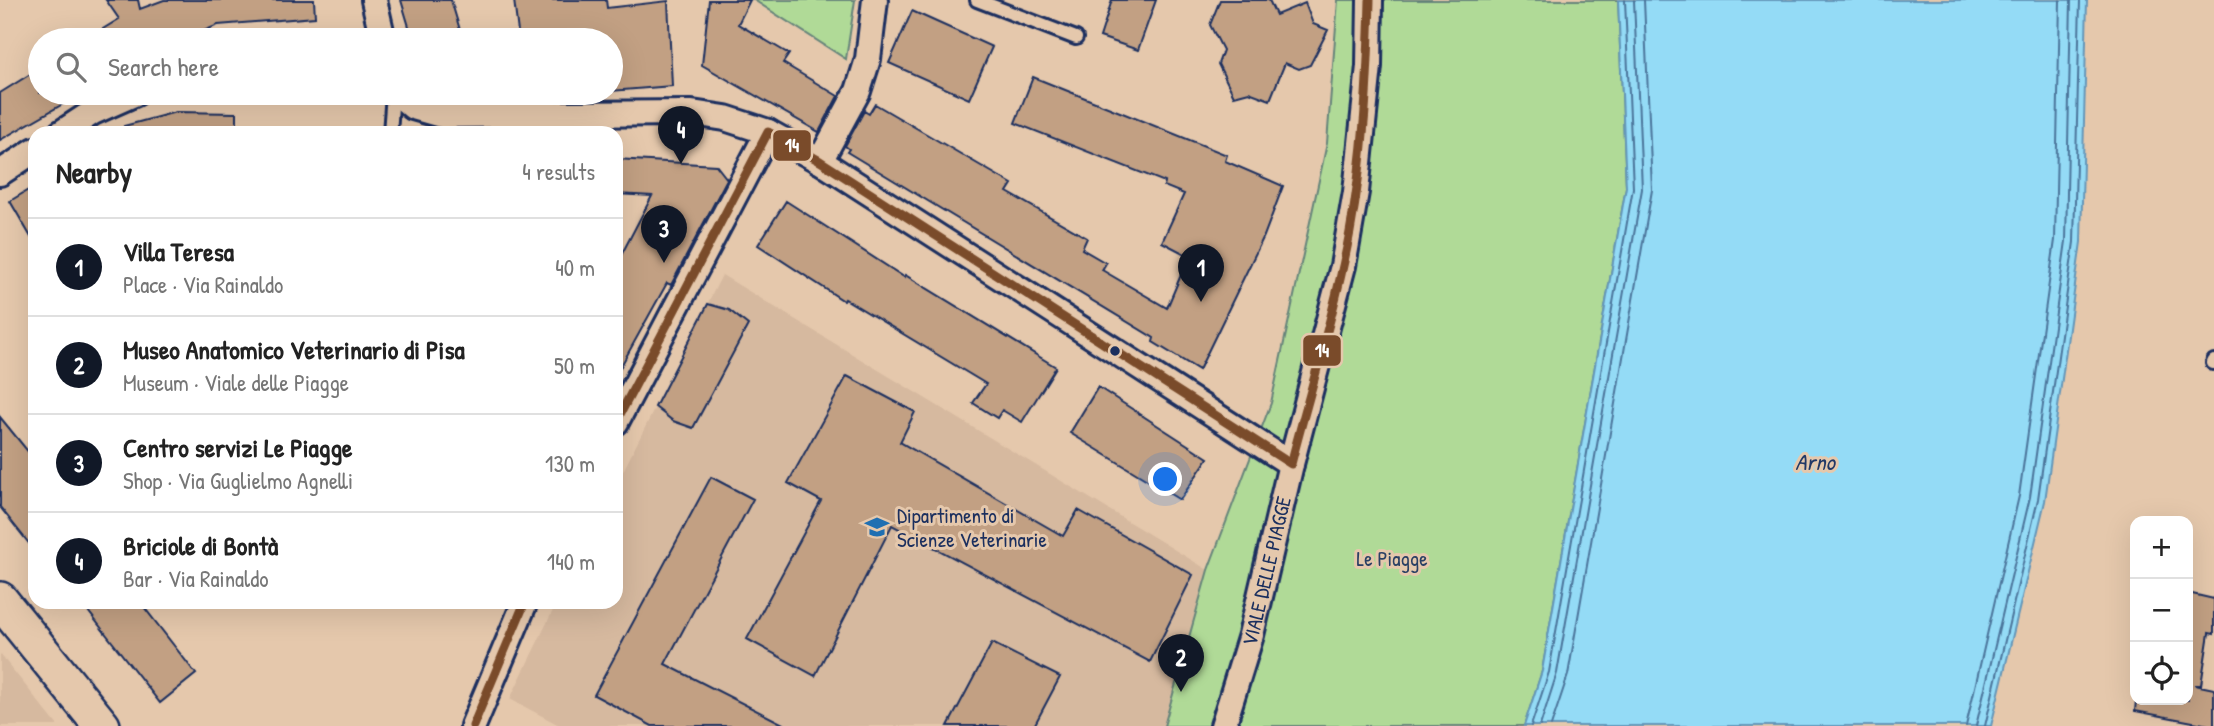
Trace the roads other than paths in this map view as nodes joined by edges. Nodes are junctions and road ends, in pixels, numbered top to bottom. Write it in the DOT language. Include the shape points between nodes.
graph roads {
  1 [pos="374,0"];
  2 [pos="875,0"];
  3 [pos="977,0"];
  4 [pos="1370,0"];
  5 [pos="380,28"];
  6 [pos="1076,38"];
  7 [pos="109,105"];
  8 [pos="394,105"];
  9 [pos="411,105"];
  10 [pos="72,126"];
  11 [pos="391,126"];
  12 [pos="768,132"];
  13 [pos="28,155"];
  14 [pos="820,161"];
  15 [pos="0,173"];
  16 [pos="623,409"];
  17 [pos="1291,464"];
  18 [pos="0,600"];
  19 [pos="522,609"];
  20 [pos="102,726"];
  21 [pos="473,726"];
  22 [pos="1223,726"];
  1 -- 5 [label="street"];
  2 -- 14 [label="street" via="869,59 858,90"];
  3 -- 6 [label="lane"];
  4 -- 17 [label="street, VIALE DELLE PIAGGE" via="1369,66 1356,192 1343,266"];
  7 -- 10 [label="street"];
  8 -- 11 [label="lane"];
  9 -- 12 [label="street" via="441,115 692,113"];
  12 -- 14 [label="street"];
  12 -- 16 [label="street"];
  13 -- 15 [label="street"];
  14 -- 17 [label="street"];
  17 -- 22 [label="street, VIALE DELLE PIAGGE" via="1251,635"];
  18 -- 20 [label="main road"];
  19 -- 21 [label="street"];
}
